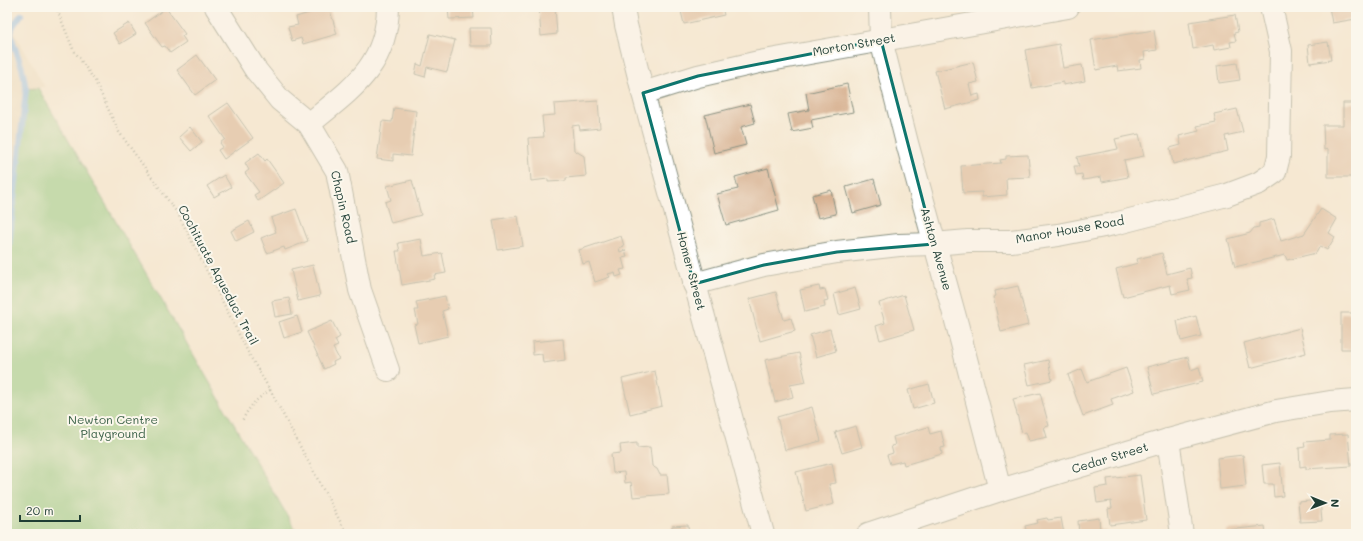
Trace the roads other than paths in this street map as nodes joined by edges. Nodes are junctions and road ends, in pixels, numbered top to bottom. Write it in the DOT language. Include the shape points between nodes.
graph roads {
  1 [pos="216,7"];
  2 [pos="388,7"];
  3 [pos="623,7"];
  4 [pos="880,7"];
  5 [pos="1068,7"];
  6 [pos="1271,7"];
  7 [pos="881,40"];
  8 [pos="643,93"];
  9 [pos="309,124"];
  10 [pos="934,244"];
  11 [pos="694,284"];
  12 [pos="388,370"];
  13 [pos="1356,400"];
  14 [pos="1168,440"];
  15 [pos="1000,490"];
  16 [pos="763,534"];
  17 [pos="868,534"];
  18 [pos="1182,534"];
  1 -- 9 [label="street, Chapin Road" via="255,69 280,100"];
  2 -- 9 [label="street" via="385,39 374,63 354,86"];
  3 -- 8 [label="street, Homer Street"];
  4 -- 7 [label="street, Ashton Avenue"];
  5 -- 7 [label="street, Morton Street"];
  6 -- 10 [label="street, Manor House Road" via="1280,51 1279,156 1275,172 1228,195 1114,224 1011,241"];
  7 -- 8 [label="street, Morton Street" via="759,62 706,74"];
  7 -- 10 [label="street, Ashton Avenue"];
  8 -- 11 [label="street, Homer Street"];
  9 -- 12 [label="street, Chapin Road" via="337,171 360,290"];
  10 -- 11 [label="street, Manor House Road" via="837,252 764,265"];
  10 -- 15 [label="street, Ashton Avenue"];
  11 -- 16 [label="street, Homer Street"];
  13 -- 14 [label="street, Cedar Street" via="1276,412"];
  14 -- 15 [label="street, Cedar Street"];
  14 -- 18 [label="street"];
  15 -- 17 [label="street, Cedar Street"];
}
